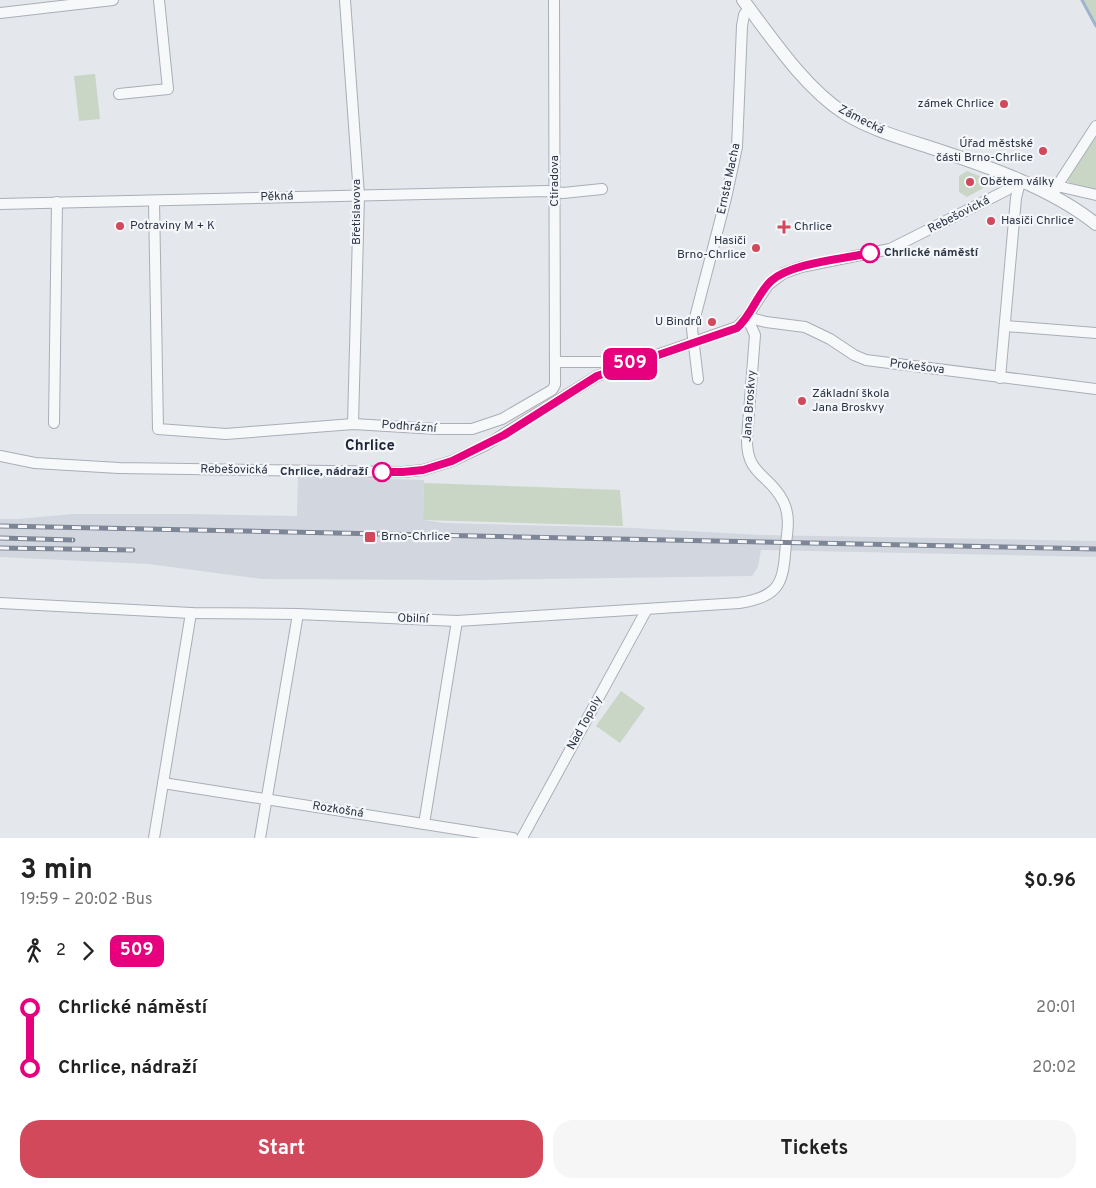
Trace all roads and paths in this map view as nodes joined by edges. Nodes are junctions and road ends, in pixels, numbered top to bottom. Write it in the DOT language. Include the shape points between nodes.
graph roads {
  1 [pos="106,0"];
  2 [pos="159,0"];
  3 [pos="345,0"];
  4 [pos="554,0"];
  5 [pos="746,4"];
  6 [pos="0,13"];
  7 [pos="119,94"];
  8 [pos="1096,126"];
  9 [pos="1020,182"];
  10 [pos="602,190"];
  11 [pos="1055,191"];
  12 [pos="555,192"];
  13 [pos="359,195"];
  14 [pos="1096,195"];
  15 [pos="154,200"];
  16 [pos="57,202"];
  17 [pos="0,204"];
  18 [pos="1096,224"];
  19 [pos="747,317"];
  20 [pos="1005,326"];
  21 [pos="1096,333"];
  22 [pos="694,342"];
  23 [pos="556,362"];
  24 [pos="624,366"];
  25 [pos="1000,378"];
  26 [pos="698,379"];
  27 [pos="1096,389"];
  28 [pos="54,423"];
  29 [pos="353,424"];
  30 [pos="0,456"];
  31 [pos="786,543"];
  32 [pos="0,604"];
  33 [pos="647,609"];
  34 [pos="191,613"];
  35 [pos="298,614"];
  36 [pos="457,621"];
  37 [pos="163,782"];
  38 [pos="266,799"];
  39 [pos="424,824"];
  40 [pos="154,838"];
  41 [pos="260,838"];
  42 [pos="513,838"];
  43 [pos="522,838"];
  1 -- 6 [label="street"];
  2 -- 7 [label="street" via="168,88"];
  3 -- 13 [label="street, Břetislavova"];
  4 -- 12 [label="street, Ctiradova"];
  5 -- 9 [label="street, Zámecká" via="771,39 813,87 843,112 889,134"];
  5 -- 22 [label="street, Ernsta Macha" via="742,26 737,148 694,317"];
  8 -- 11 [label="street"];
  9 -- 11 [label="street"];
  9 -- 19 [label="street, Rebešovická" via="890,249 784,273 768,285"];
  9 -- 20 [label="street"];
  10 -- 12 [label="street, Pěkná"];
  11 -- 14 [label="street"];
  11 -- 18 [label="street"];
  12 -- 13 [label="street, Pěkná"];
  12 -- 23 [label="street, Ctiradova"];
  13 -- 15 [label="street, Pěkná"];
  13 -- 29 [label="street, Břetislavova"];
  15 -- 16 [label="street, Pěkná"];
  15 -- 29 [label="street, Podhrázní" via="158,429 226,434"];
  16 -- 17 [label="street, Pěkná"];
  16 -- 28 [label="street"];
  19 -- 22 [label="street, Rebešovická" via="734,329"];
  19 -- 25 [label="street, Prokešova" via="805,327 866,360"];
  19 -- 31 [label="street, Jana Broskvy" via="755,335 748,452 753,467 785,505"];
  20 -- 21 [label="street"];
  20 -- 25 [label="street"];
  22 -- 24 [label="street, Rebešovická"];
  22 -- 26 [label="street, Ernsta Macha"];
  23 -- 24 [label="street" via="613,362"];
  23 -- 29 [label="street, Podhrázní" via="552,390 502,418 472,429"];
  24 -- 30 [label="street, Rebešovická" via="588,381 486,445 452,461 403,472 119,468 35,463"];
  25 -- 27 [label="street, Prokešova"];
  31 -- 33 [label="street, Obilní" via="782,578 765,596 739,602"];
  32 -- 34 [label="street, Obilní"];
  33 -- 36 [label="street, Obilní"];
  33 -- 43 [label="street, Nad Topoly"];
  34 -- 35 [label="street, Obilní"];
  34 -- 37 [label="street"];
  35 -- 36 [label="street, Obilní"];
  35 -- 38 [label="street"];
  36 -- 39 [label="street"];
  37 -- 38 [label="street, Rozkošná"];
  37 -- 40 [label="street"];
  38 -- 39 [label="street, Rozkošná"];
  38 -- 41 [label="street"];
  39 -- 42 [label="street, Rozkošná"];
}
